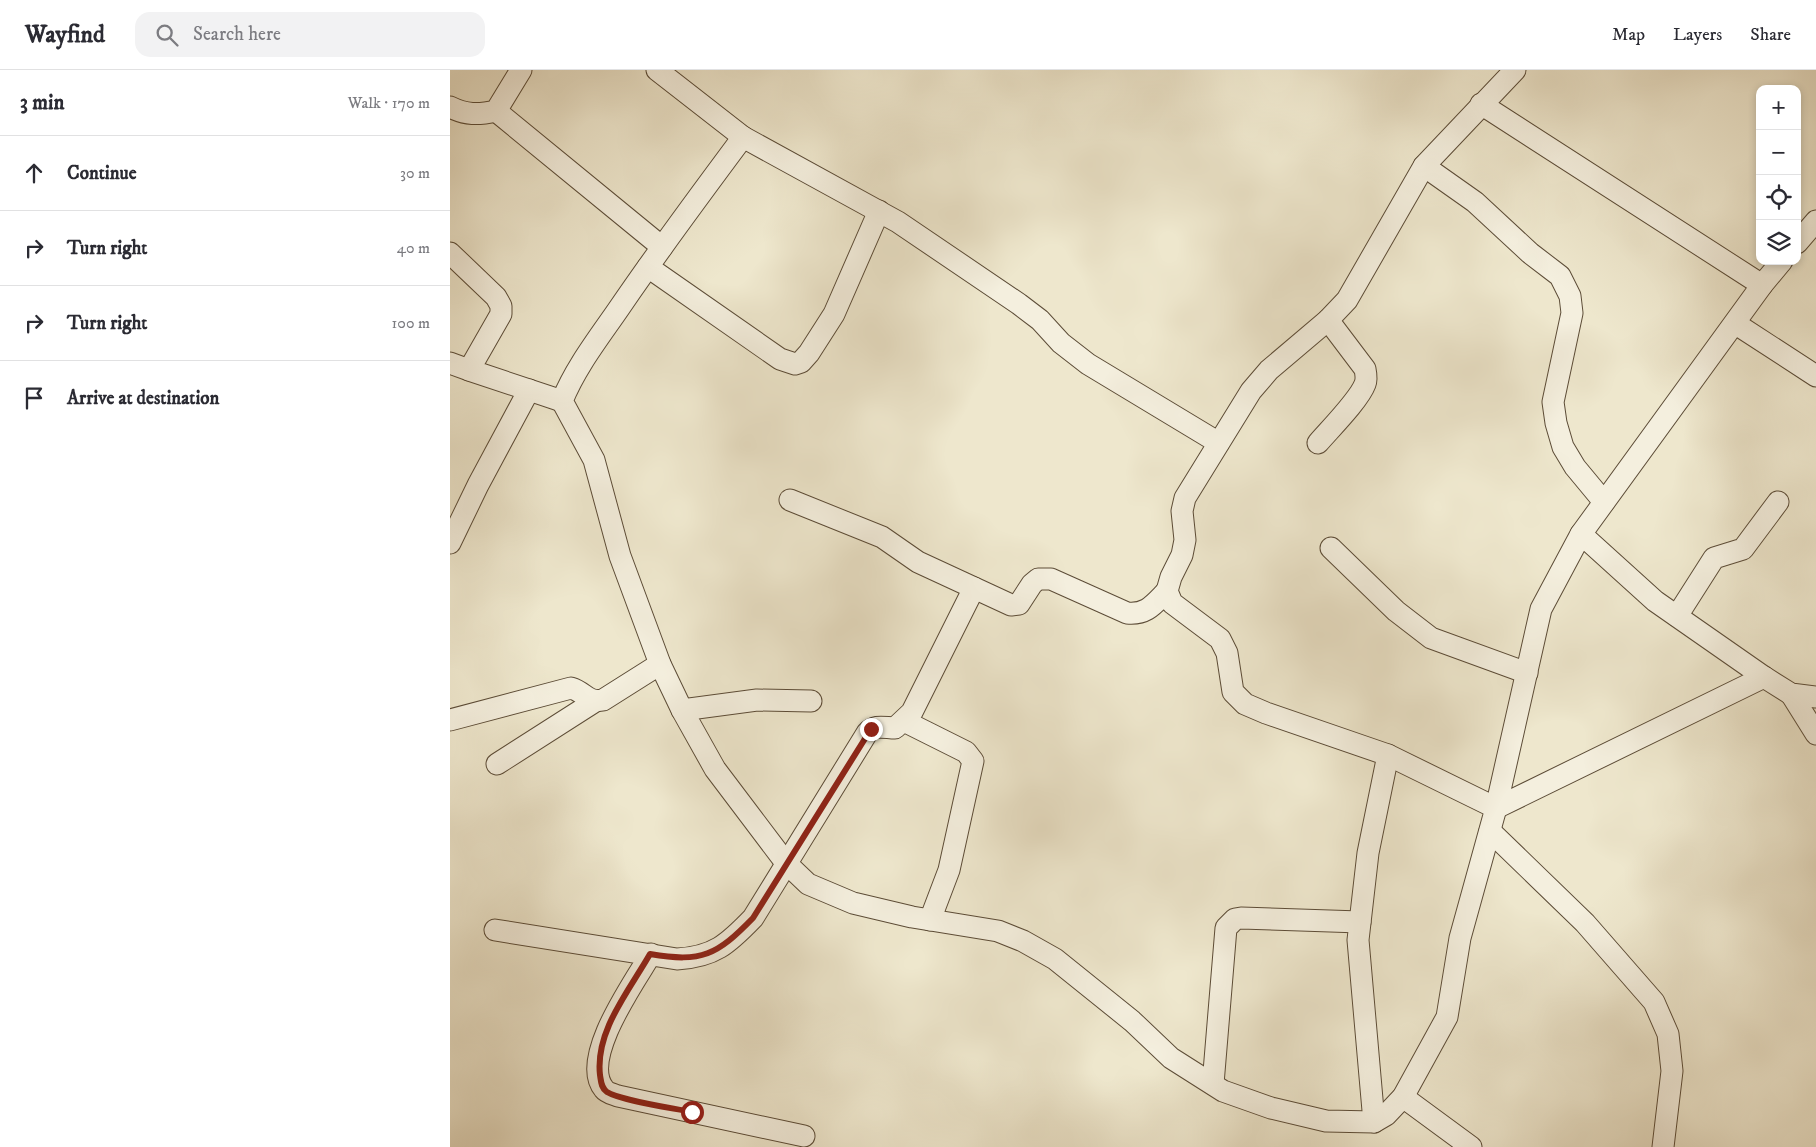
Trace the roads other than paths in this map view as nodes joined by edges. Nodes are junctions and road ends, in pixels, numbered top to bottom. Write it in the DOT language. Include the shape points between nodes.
graph roads {
  1 [pos="521,70"];
  2 [pos="657,70"];
  3 [pos="1515,70"];
  4 [pos="1481,104"];
  5 [pos="450,106"];
  6 [pos="496,111"];
  7 [pos="743,137"];
  8 [pos="1424,166"];
  9 [pos="879,211"];
  10 [pos="1816,221"];
  11 [pos="1801,238"];
  12 [pos="662,247"];
  13 [pos="450,253"];
  14 [pos="1779,265"];
  15 [pos="648,266"];
  16 [pos="1762,285"];
  17 [pos="1328,320"];
  18 [pos="1736,324"];
  19 [pos="460,366"];
  20 [pos="1816,376"];
  21 [pos="528,390"];
  22 [pos="562,401"];
  23 [pos="1219,443"];
  24 [pos="1318,444"];
  25 [pos="790,500"];
  26 [pos="1604,502"];
  27 [pos="1778,502"];
  28 [pos="1581,534"];
  29 [pos="450,543"];
  30 [pos="1331,548"];
  31 [pos="974,588"];
  32 [pos="1167,591"];
  33 [pos="1677,616"];
  34 [pos="660,664"];
  35 [pos="1527,673"];
  36 [pos="1764,677"];
  37 [pos="1791,694"];
  38 [pos="1816,697"];
  39 [pos="811,701"];
  40 [pos="594,702"];
  41 [pos="682,710"];
  42 [pos="450,720"];
  43 [pos="904,722"];
  44 [pos="1816,734"];
  45 [pos="1388,755"];
  46 [pos="497,764"];
  47 [pos="1496,808"];
  48 [pos="1490,831"];
  49 [pos="786,863"];
  50 [pos="930,920"];
  51 [pos="1360,922"];
  52 [pos="495,930"];
  53 [pos="650,954"];
  54 [pos="1213,1084"];
  55 [pos="1403,1096"];
  56 [pos="1374,1122"];
  57 [pos="804,1136"];
  58 [pos="1471,1147"];
  59 [pos="1663,1147"];
  1 -- 6 [label="street"];
  2 -- 7 [label="street"];
  3 -- 4 [label="street"];
  4 -- 8 [label="street"];
  4 -- 16 [label="street"];
  5 -- 6 [label="street" via="464,114"];
  6 -- 12 [label="street"];
  7 -- 9 [label="street"];
  7 -- 12 [label="street"];
  8 -- 17 [label="street" via="1347,300"];
  8 -- 26 [label="street" via="1475,202 1560,276 1570,296 1572,313 1553,402 1556,423 1563,447 1575,467"];
  9 -- 15 [label="street" via="834,314 809,353 795,364 780,358"];
  9 -- 23 [label="street" via="1019,304 1088,364"];
  10 -- 11 [label="street"];
  12 -- 15 [label="street"];
  13 -- 19 [label="street" via="501,306 500,314"];
  14 -- 16 [label="street"];
  15 -- 22 [label="street" via="570,380"];
  16 -- 18 [label="street"];
  17 -- 23 [label="street" via="1269,370 1251,391"];
  17 -- 24 [label="street" via="1367,376 1358,395"];
  18 -- 20 [label="street"];
  18 -- 26 [label="street"];
  19 -- 21 [label="street"];
  21 -- 22 [label="street"];
  21 -- 29 [label="street"];
  22 -- 34 [label="street" via="594,460 620,556"];
  23 -- 32 [label="street" via="1185,498 1182,511 1186,540"];
  25 -- 31 [label="street" via="882,537 918,562"];
  26 -- 28 [label="street"];
  27 -- 33 [label="street" via="1743,549 1714,558"];
  28 -- 33 [label="street" via="1655,601"];
  28 -- 35 [label="street" via="1541,609"];
  30 -- 35 [label="street" via="1396,611 1431,638"];
  31 -- 32 [label="street" via="1011,604 1019,604 1038,578 1051,579 1127,613 1138,614 1148,611"];
  31 -- 43 [label="street"];
  32 -- 45 [label="street" via="1172,602 1220,639 1227,653 1233,692 1245,704"];
  33 -- 36 [label="street"];
  34 -- 40 [label="street" via="603,700"];
  34 -- 41 [label="street"];
  35 -- 47 [label="street"];
  36 -- 37 [label="street"];
  36 -- 47 [label="street"];
  37 -- 38 [label="street"];
  37 -- 44 [label="street"];
  39 -- 41 [label="street" via="757,700"];
  40 -- 42 [label="street" via="571,688"];
  40 -- 46 [label="street"];
  41 -- 49 [label="street" via="715,769"];
  43 -- 49 [label="street" via="895,728 878,727 867,733"];
  43 -- 50 [label="street" via="966,752 973,761 948,870"];
  45 -- 47 [label="street"];
  45 -- 51 [label="street" via="1368,853"];
  47 -- 48 [label="street"];
  48 -- 55 [label="street" via="1460,938 1447,1017"];
  48 -- 59 [label="street" via="1585,923 1654,1002 1668,1034 1672,1071"];
  49 -- 50 [label="street" via="808,884 829,894 853,903"];
  49 -- 53 [label="street" via="753,918 732,940 712,953 693,958"];
  50 -- 54 [label="street" via="998,930 1055,959 1172,1058"];
  51 -- 54 [label="street" via="1241,918 1230,923 1226,928"];
  51 -- 56 [label="street" via="1358,940"];
  52 -- 53 [label="street"];
  53 -- 57 [label="street" via="606,1031 599,1066 601,1084 606,1091"];
  54 -- 56 [label="street" via="1247,1101 1290,1113 1326,1121"];
  55 -- 56 [label="street" via="1386,1115"];
  55 -- 58 [label="street"];
}
